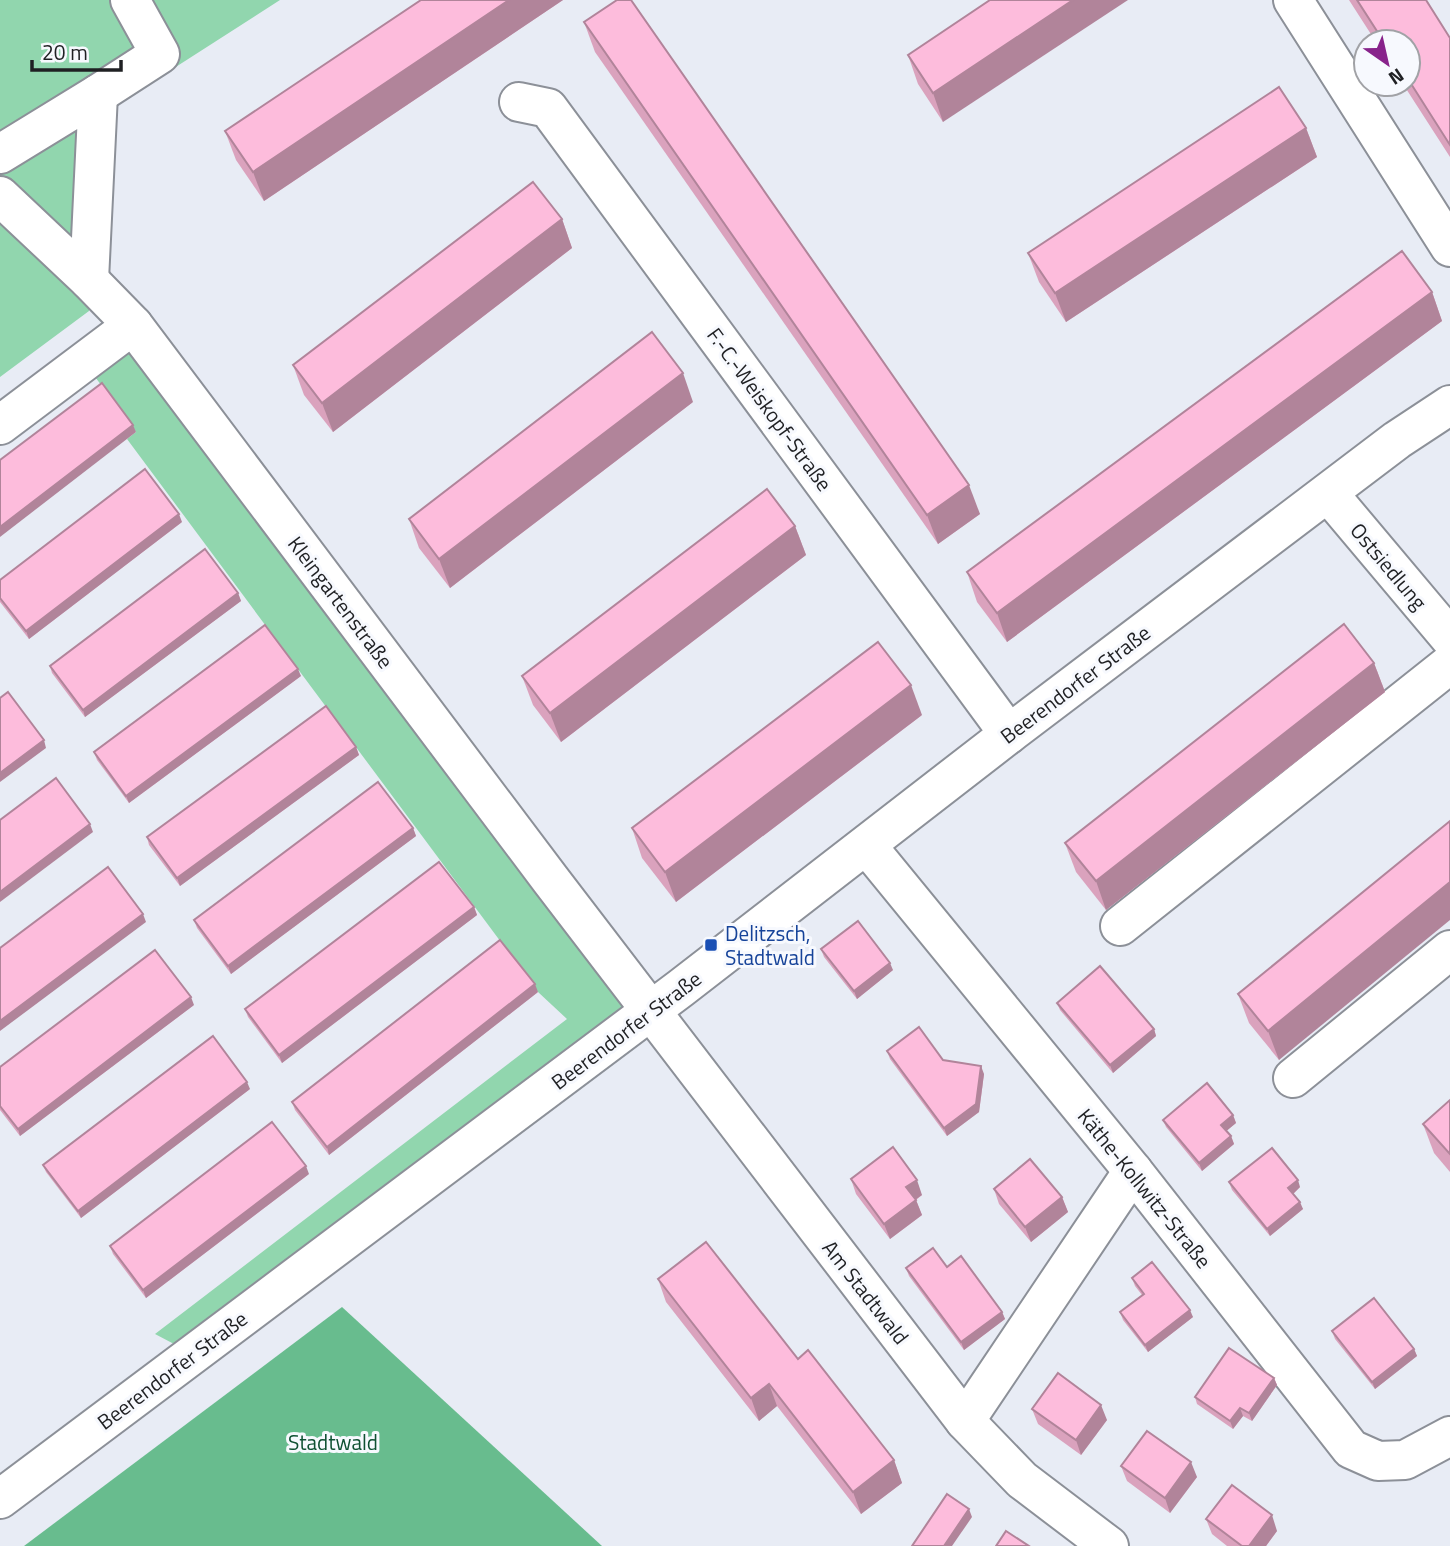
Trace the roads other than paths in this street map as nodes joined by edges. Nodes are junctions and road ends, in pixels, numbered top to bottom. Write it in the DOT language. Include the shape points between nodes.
graph roads {
  1 [pos="130,0"];
  2 [pos="1293,0"];
  3 [pos="98,94"];
  4 [pos="519,102"];
  5 [pos="0,154"];
  6 [pos="0,196"];
  7 [pos="1450,247"];
  8 [pos="89,280"];
  9 [pos="133,325"];
  10 [pos="1450,405"];
  11 [pos="0,425"];
  12 [pos="1328,493"];
  13 [pos="1450,638"];
  14 [pos="1450,664"];
  15 [pos="1009,734"];
  16 [pos="867,846"];
  17 [pos="1120,926"];
  18 [pos="1450,950"];
  19 [pos="650,1012"];
  20 [pos="1293,1078"];
  21 [pos="1133,1171"];
  22 [pos="965,1421"];
  23 [pos="1450,1436"];
  24 [pos="0,1499"];
  25 [pos="1109,1546"];
  1 -- 3 [label="street" via="160,54"];
  2 -- 7 [label="street"];
  3 -- 5 [label="street"];
  3 -- 8 [label="street"];
  4 -- 15 [label="street, F.-C.-Weiskopf-Straße" via="548,108"];
  6 -- 8 [label="street, Kleingartenstraße"];
  8 -- 9 [label="street, Kleingartenstraße"];
  9 -- 11 [label="street"];
  9 -- 19 [label="street, Kleingartenstraße"];
  10 -- 12 [label="street, Beerendorfer Straße"];
  12 -- 13 [label="street, Ostsiedlung"];
  12 -- 15 [label="street, Beerendorfer Straße"];
  14 -- 17 [label="street"];
  15 -- 16 [label="street, Beerendorfer Straße"];
  16 -- 19 [label="street, Beerendorfer Straße"];
  16 -- 21 [label="street, Käthe-Kollwitz-Straße"];
  18 -- 20 [label="street"];
  19 -- 22 [label="street, Am Stadtwald"];
  19 -- 24 [label="street, Beerendorfer Straße"];
  21 -- 22 [label="street"];
  21 -- 23 [label="street, Käthe-Kollwitz-Straße" via="1351,1449 1378,1461 1405,1460"];
  22 -- 25 [label="street, Am Stadtwald" via="1022,1480"];
}
